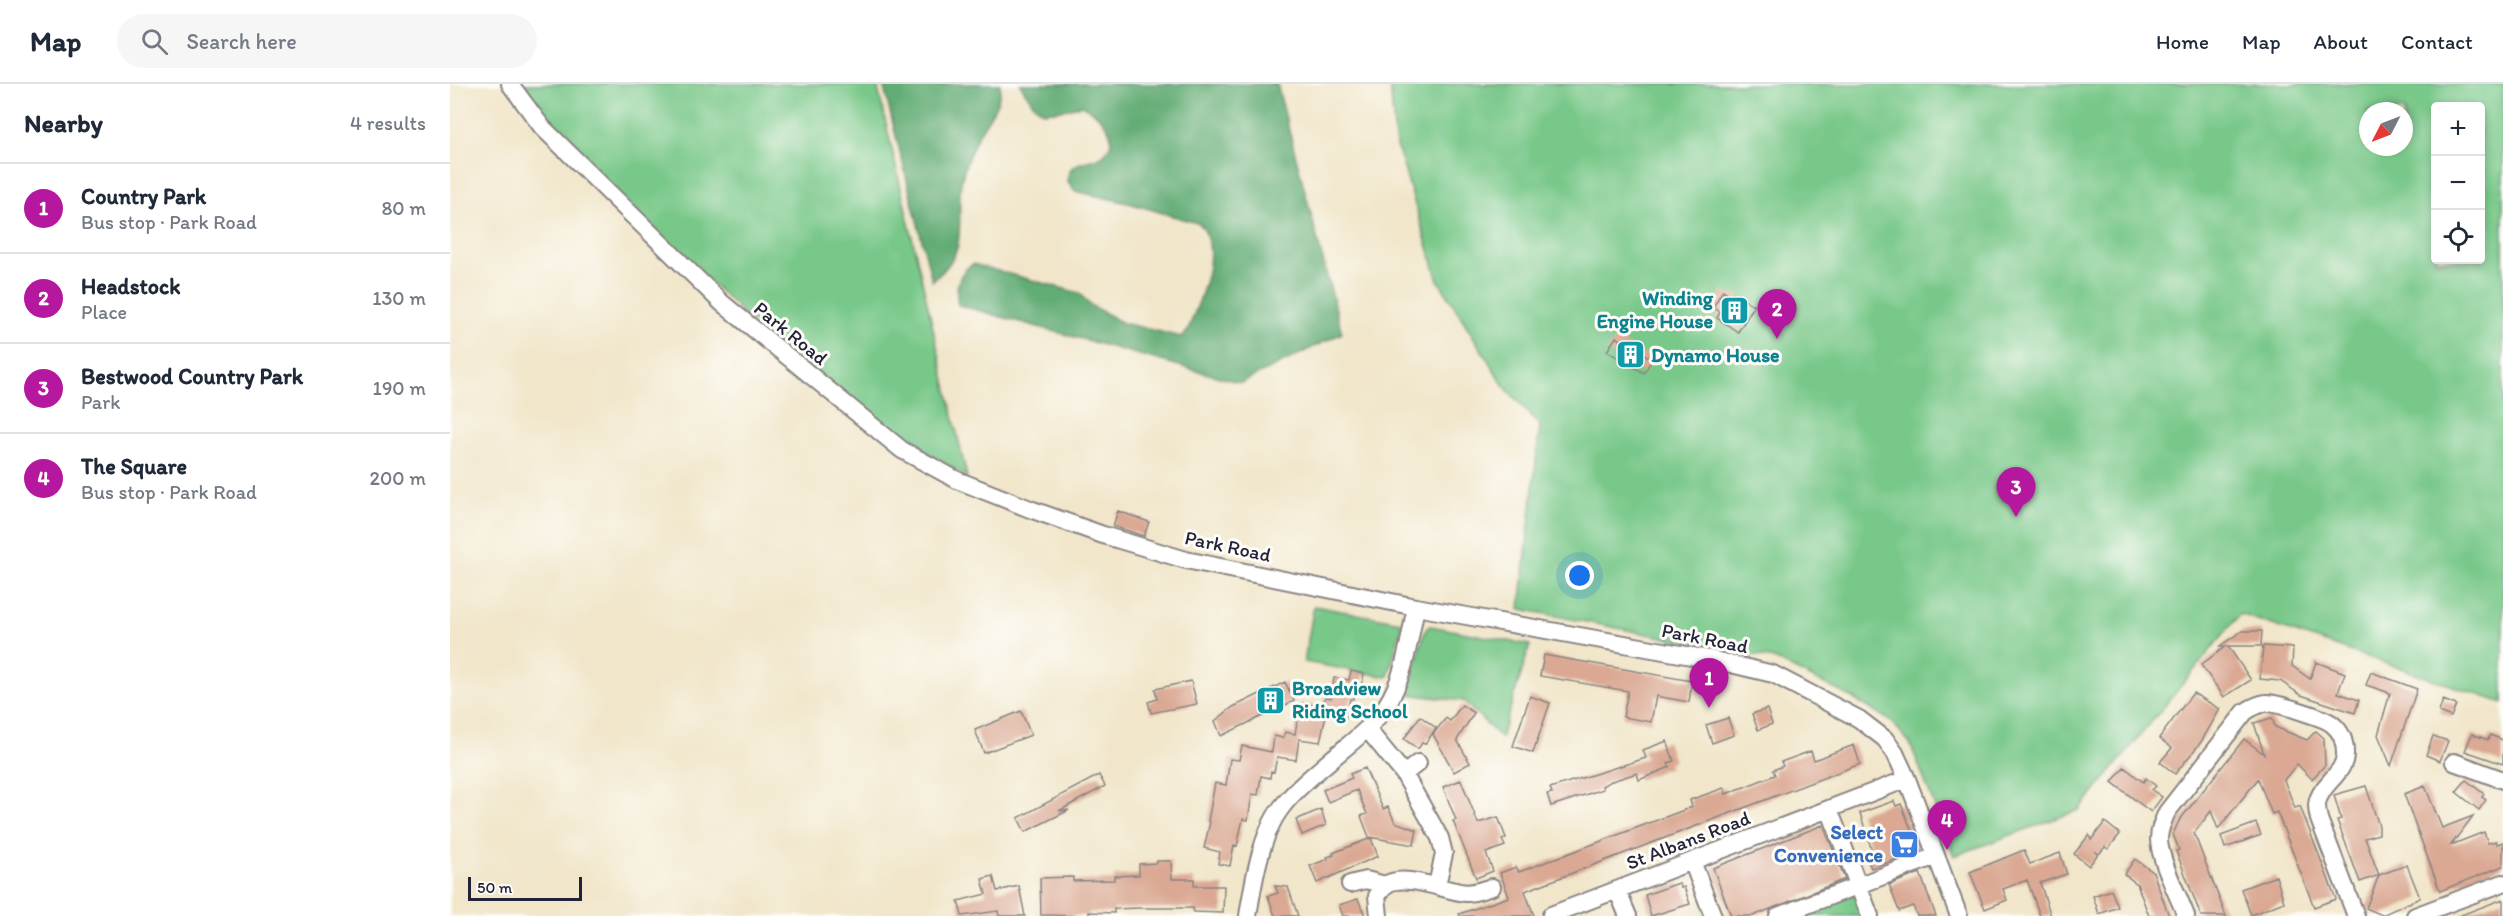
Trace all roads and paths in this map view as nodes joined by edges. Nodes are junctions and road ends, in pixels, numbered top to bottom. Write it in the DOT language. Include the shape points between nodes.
graph roads {
  1 [pos="510,84"];
  2 [pos="1416,607"];
  3 [pos="1368,730"];
  4 [pos="2454,762"];
  5 [pos="1418,763"];
  6 [pos="1404,774"];
  7 [pos="1907,779"];
  8 [pos="2503,780"];
  9 [pos="1829,809"];
  10 [pos="1936,856"];
  11 [pos="1692,861"];
  12 [pos="2503,883"];
  13 [pos="1350,884"];
  14 [pos="1385,885"];
  15 [pos="1437,885"];
  16 [pos="1858,886"];
  17 [pos="1492,887"];
  18 [pos="1617,890"];
  19 [pos="1551,915"];
  20 [pos="1248,916"];
  21 [pos="1379,916"];
  22 [pos="1628,916"];
  23 [pos="1713,916"];
  24 [pos="1778,916"];
  25 [pos="1870,916"];
  26 [pos="1959,916"];
  27 [pos="2186,916"];
  28 [pos="2356,916"];
  29 [pos="2415,916"];
  1 -- 2 [label="street, Park Road" via="542,127 722,303 902,450 957,480 1103,535 1186,560"];
  2 -- 3 [label="street" via="1396,688"];
  2 -- 7 [label="street, Park Road" via="1773,674 1859,719 1885,739"];
  3 -- 6 [label="street"];
  3 -- 20 [label="street" via="1280,809 1265,842"];
  4 -- 8 [label="street"];
  5 -- 6 [label="street"];
  6 -- 15 [label="street" via="1440,838 1444,854"];
  7 -- 9 [label="street, St Albans Road"];
  7 -- 10 [label="street, Park Road"];
  9 -- 11 [label="street, St Albans Road"];
  9 -- 16 [label="street"];
  10 -- 16 [label="street"];
  10 -- 26 [label="street, Park Road"];
  11 -- 18 [label="street, St Albans Road"];
  11 -- 23 [label="street"];
  12 -- 29 [label="street"];
  13 -- 14 [label="street" via="1366,880"];
  14 -- 15 [label="street" via="1397,881"];
  14 -- 21 [label="street" via="1377,896"];
  15 -- 17 [label="street" via="1471,893"];
  16 -- 24 [label="street"];
  16 -- 25 [label="street"];
  18 -- 19 [label="street, St Albans Road"];
  18 -- 22 [label="street"];
  27 -- 28 [label="street" via="2162,853 2161,825 2245,712 2263,703 2274,703 2331,723 2344,743 2341,767 2317,804 2319,819"];
}
